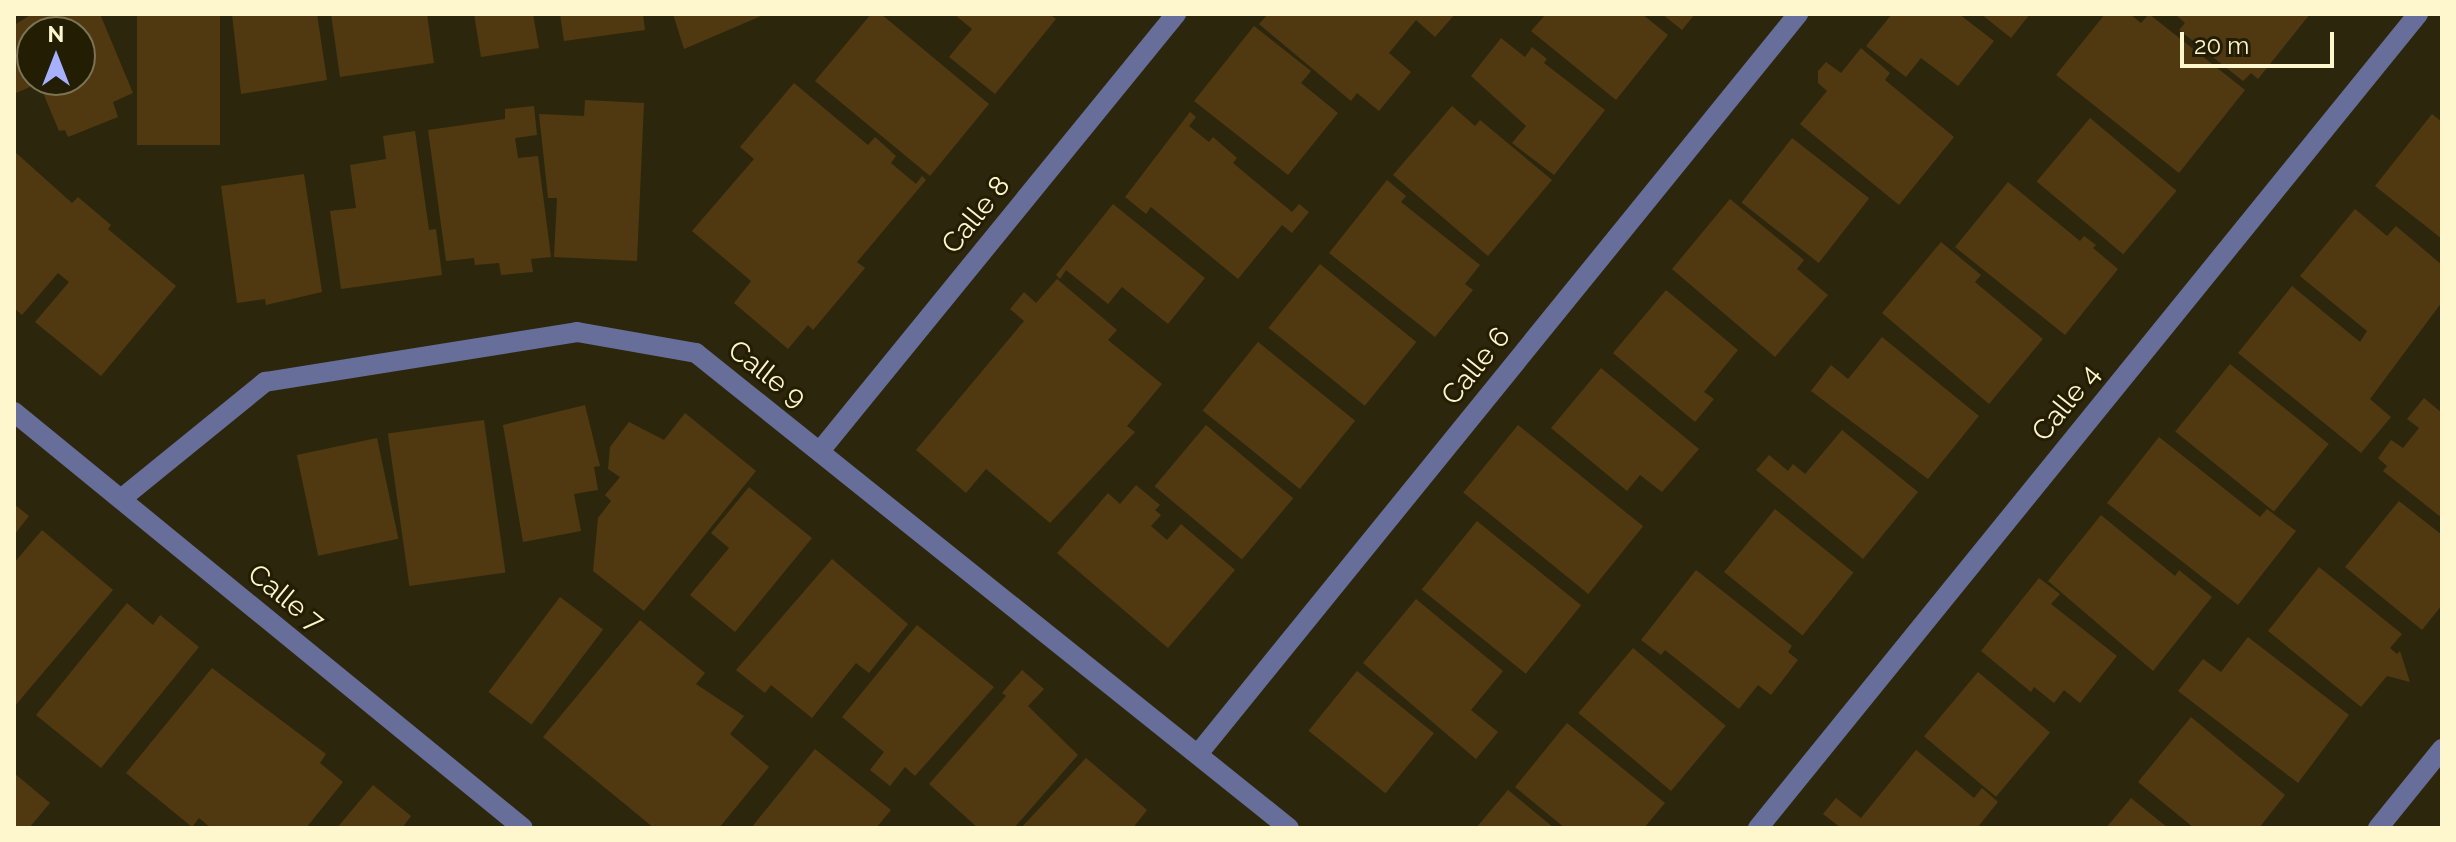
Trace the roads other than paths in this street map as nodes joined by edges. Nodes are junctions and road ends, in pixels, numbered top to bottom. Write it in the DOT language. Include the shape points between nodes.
graph roads {
  1 [pos="1176,14"];
  2 [pos="1798,14"];
  3 [pos="2418,14"];
  4 [pos="14,412"];
  5 [pos="820,451"];
  6 [pos="121,499"];
  7 [pos="2442,749"];
  8 [pos="1198,754"];
  9 [pos="523,828"];
  10 [pos="1289,828"];
  11 [pos="1758,828"];
  12 [pos="2378,828"];
  1 -- 5 [label="street, Calle 8"];
  2 -- 8 [label="street, Calle 6"];
  3 -- 11 [label="street, Calle 4"];
  4 -- 6 [label="street, Calle 7"];
  5 -- 6 [label="street, Calle 9" via="696,353 577,332 265,382"];
  5 -- 8 [label="street, Calle 9"];
  6 -- 9 [label="street, Calle 7"];
  7 -- 12 [label="street"];
  8 -- 10 [label="street, Calle 9"];
}
